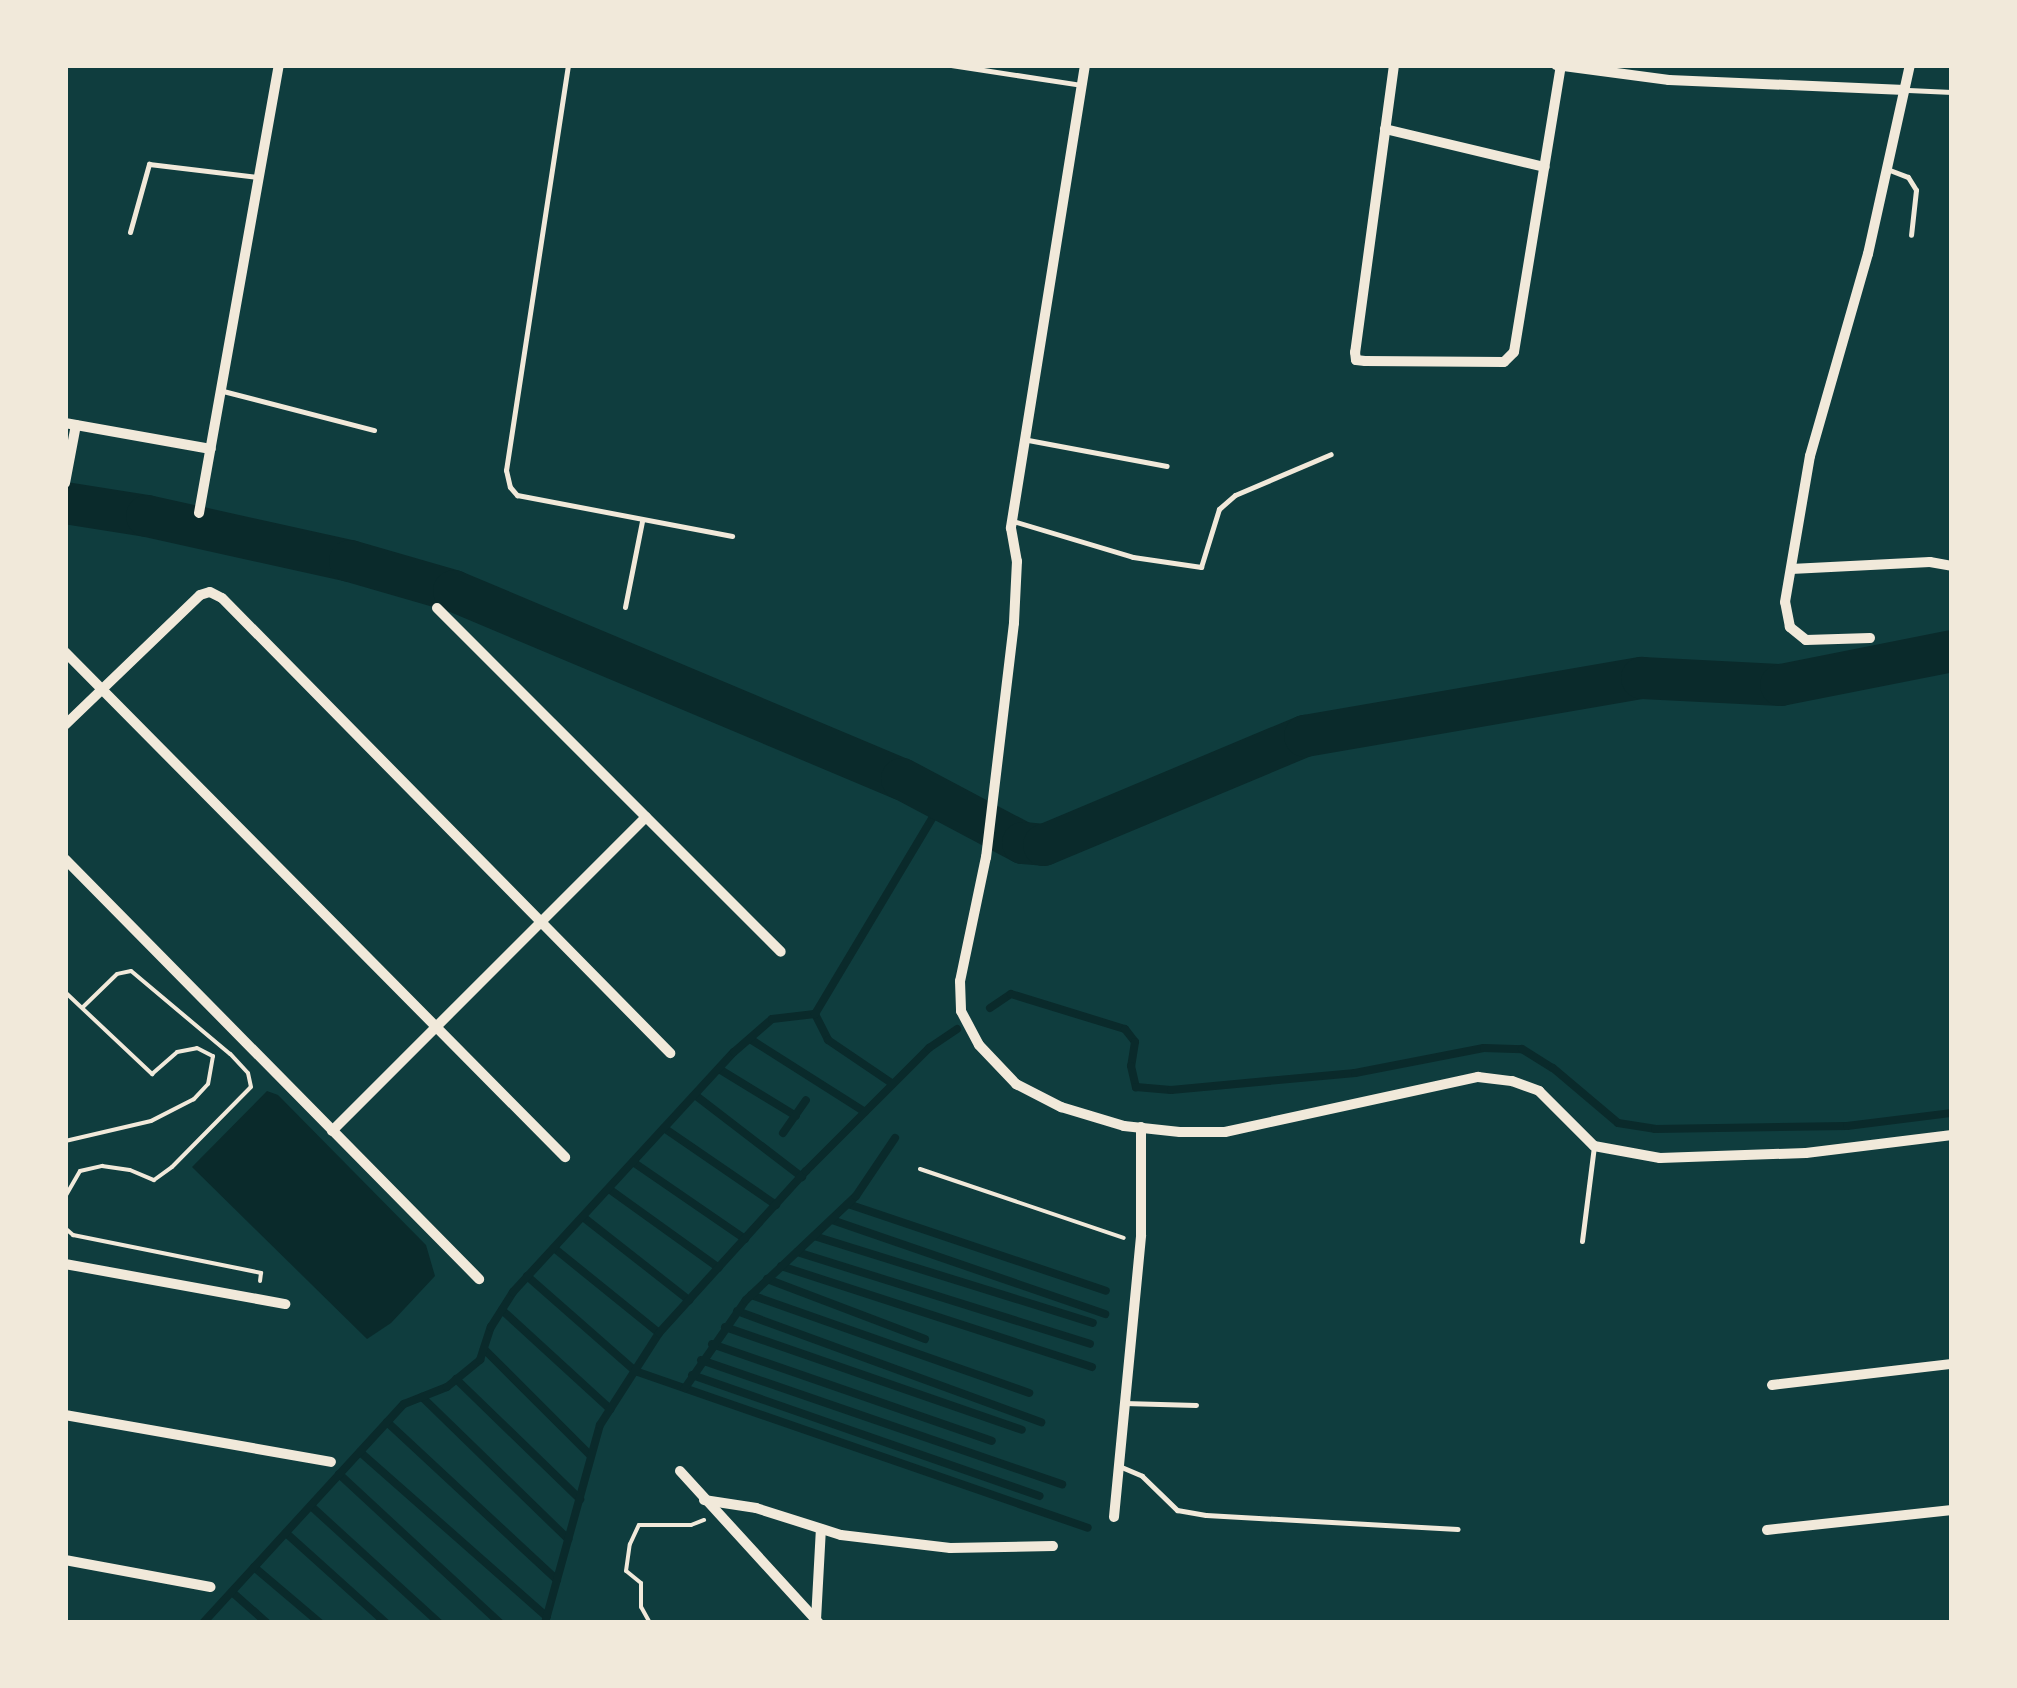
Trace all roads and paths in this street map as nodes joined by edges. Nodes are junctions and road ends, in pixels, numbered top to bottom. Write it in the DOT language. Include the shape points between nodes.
graph roads {
  1 [pos="279,65"];
  2 [pos="568,65"];
  3 [pos="951,65"];
  4 [pos="1085,65"];
  5 [pos="1394,65"];
  6 [pos="1910,65"];
  7 [pos="1558,66"];
  8 [pos="1082,85"];
  9 [pos="1905,90"];
  10 [pos="1952,92"];
  11 [pos="1385,129"];
  12 [pos="1546,167"];
  13 [pos="1887,169"];
  14 [pos="262,177"];
  15 [pos="130,232"];
  16 [pos="1912,235"];
  17 [pos="223,391"];
  18 [pos="70,424"];
  19 [pos="374,430"];
  20 [pos="1026,439"];
  21 [pos="211,449"];
  22 [pos="1331,454"];
  23 [pos="1167,466"];
  24 [pos="65,482"];
  25 [pos="199,513"];
  26 [pos="642,521"];
  27 [pos="1013,521"];
  28 [pos="732,536"];
  29 [pos="1952,566"];
  30 [pos="1791,569"];
  31 [pos="625,607"];
  32 [pos="437,608"];
  33 [pos="1870,638"];
  34 [pos="65,652"];
  35 [pos="102,690"];
  36 [pos="65,725"];
  37 [pos="646,817"];
  38 [pos="65,860"];
  39 [pos="541,922"];
  40 [pos="781,952"];
  41 [pos="65,992"];
  42 [pos="83,1007"];
  43 [pos="436,1027"];
  44 [pos="670,1053"];
  45 [pos="1141,1128"];
  46 [pos="332,1130"];
  47 [pos="1952,1135"];
  48 [pos="65,1141"];
  49 [pos="1594,1146"];
  50 [pos="565,1157"];
  51 [pos="920,1168"];
  52 [pos="65,1197"];
  53 [pos="65,1228"];
  54 [pos="1582,1242"];
  55 [pos="1140,1243"];
  56 [pos="65,1264"];
  57 [pos="479,1279"];
  58 [pos="258,1300"];
  59 [pos="285,1304"];
  60 [pos="1952,1364"];
  61 [pos="1772,1385"];
  62 [pos="1124,1403"];
  63 [pos="1196,1405"];
  64 [pos="65,1415"];
  65 [pos="331,1462"];
  66 [pos="1119,1466"];
  67 [pos="680,1471"];
  68 [pos="704,1500"];
  69 [pos="1952,1510"];
  70 [pos="718,1515"];
  71 [pos="1114,1517"];
  72 [pos="822,1528"];
  73 [pos="1458,1528"];
  74 [pos="1767,1530"];
  75 [pos="1053,1546"];
  76 [pos="65,1560"];
  77 [pos="211,1587"];
  78 [pos="818,1622"];
  79 [pos="650,1623"];
  1 -- 14 [label="street"];
  2 -- 26 [label="lane" via="506,470 517,495"];
  3 -- 8 [label="lane"];
  4 -- 8 [label="street"];
  5 -- 11 [label="street"];
  6 -- 9 [label="street"];
  7 -- 9 [label="street" via="1669,80"];
  7 -- 12 [label="street"];
  8 -- 20 [label="street"];
  9 -- 10 [label="lane"];
  9 -- 13 [label="street"];
  11 -- 12 [label="street"];
  11 -- 12 [label="street" via="1356,360 1504,362 1514,352"];
  13 -- 16 [label="lane" via="1908,177 1916,190"];
  13 -- 30 [label="street" via="1810,456"];
  14 -- 15 [label="lane" via="149,164"];
  14 -- 17 [label="street"];
  17 -- 19 [label="lane"];
  17 -- 21 [label="street"];
  18 -- 21 [label="street"];
  18 -- 24 [label="street"];
  20 -- 23 [label="lane"];
  20 -- 27 [label="street"];
  21 -- 25 [label="street"];
  22 -- 27 [label="lane" via="1235,494 1219,509 1201,567 1133,557"];
  26 -- 28 [label="lane"];
  26 -- 31 [label="lane"];
  27 -- 45 [label="street" via="1014,623 986,857 960,981 961,1011 979,1045 1016,1084 1061,1107"];
  29 -- 30 [label="street"];
  30 -- 33 [label="street" via="1786,618 1796,635"];
  32 -- 37 [label="street"];
  34 -- 35 [label="street"];
  35 -- 36 [label="street"];
  35 -- 39 [label="street" via="200,595 222,598"];
  35 -- 43 [label="street"];
  37 -- 39 [label="street"];
  37 -- 40 [label="street"];
  38 -- 46 [label="street"];
  39 -- 43 [label="street"];
  39 -- 44 [label="street"];
  41 -- 42 [label="path"];
  42 -- 48 [label="path" via="152,1074 177,1052 197,1048 213,1056 208,1084 194,1099 151,1121"];
  42 -- 52 [label="path" via="117,974 131,971 230,1054 251,1086 154,1180 102,1166 80,1170"];
  43 -- 46 [label="street"];
  43 -- 50 [label="street"];
  45 -- 49 [label="street" via="1226,1132 1478,1077 1539,1091"];
  45 -- 55 [label="street"];
  46 -- 57 [label="street"];
  47 -- 49 [label="street" via="1729,1158 1660,1158"];
  49 -- 54 [label="lane"];
  51 -- 55 [label="path"];
  53 -- 58 [label="path" via="73,1235 260,1273"];
  55 -- 62 [label="street"];
  56 -- 58 [label="street"];
  58 -- 59 [label="street"];
  60 -- 61 [label="street"];
  62 -- 63 [label="lane"];
  62 -- 66 [label="street"];
  64 -- 65 [label="street"];
  66 -- 71 [label="street"];
  66 -- 73 [label="lane" via="1142,1476 1177,1510 1206,1516"];
  67 -- 68 [label="street"];
  68 -- 70 [label="street"];
  68 -- 72 [label="street"];
  69 -- 74 [label="street"];
  70 -- 78 [label="street"];
  70 -- 79 [label="path" via="691,1525 639,1524 626,1571 641,1583"];
  72 -- 75 [label="street" via="950,1548"];
  72 -- 78 [label="street"];
  76 -- 77 [label="street"];
}
